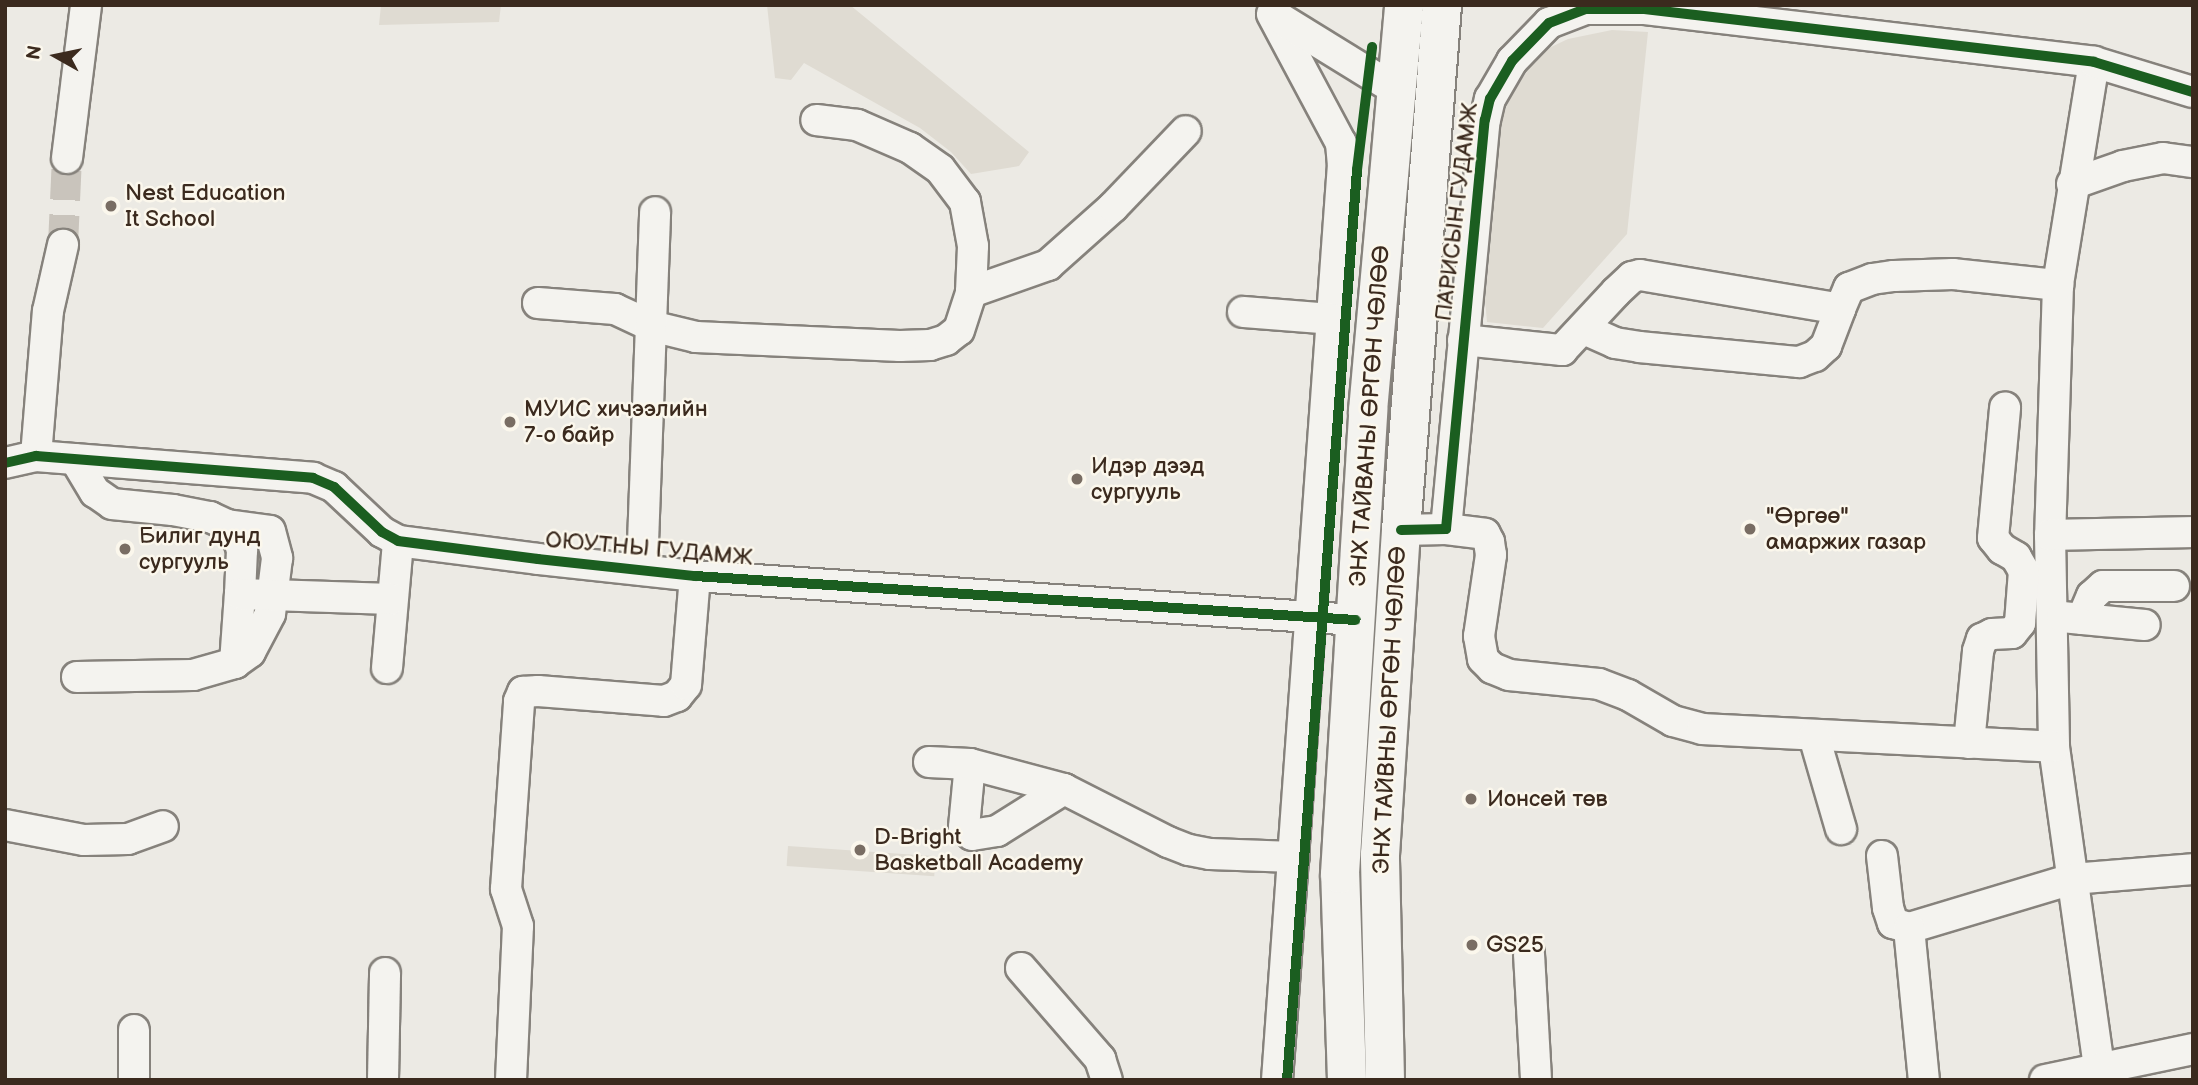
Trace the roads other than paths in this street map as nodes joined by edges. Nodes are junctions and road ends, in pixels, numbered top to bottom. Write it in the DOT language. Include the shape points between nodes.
graph roads {
  1 [pos="86,5"];
  2 [pos="1404,5"];
  3 [pos="1442,5"];
  4 [pos="1267,9"];
  5 [pos="2094,62"];
  6 [pos="1396,90"];
  7 [pos="2193,92"];
  8 [pos="816,120"];
  9 [pos="1186,131"];
  10 [pos="67,158"];
  11 [pos="2193,162"];
  12 [pos="2072,184"];
  13 [pos="655,212"];
  14 [pos="63,245"];
  15 [pos="2058,285"];
  16 [pos="971,292"];
  17 [pos="538,303"];
  18 [pos="1840,309"];
  19 [pos="1243,312"];
  20 [pos="1332,319"];
  21 [pos="651,326"];
  22 [pos="1584,329"];
  23 [pos="1463,340"];
  24 [pos="2005,408"];
  25 [pos="36,456"];
  26 [pos="75,459"];
  27 [pos="5,463"];
  28 [pos="227,525"];
  29 [pos="1446,529"];
  30 [pos="1401,530"];
  31 [pos="2193,532"];
  32 [pos="2050,535"];
  33 [pos="398,541"];
  34 [pos="642,570"];
  35 [pos="695,576"];
  36 [pos="2174,586"];
  37 [pos="240,594"];
  38 [pos="273,595"];
  39 [pos="392,599"];
  40 [pos="2052,615"];
  41 [pos="1312,618"];
  42 [pos="2082,619"];
  43 [pos="1356,620"];
  44 [pos="2146,625"];
  45 [pos="235,663"];
  46 [pos="387,668"];
  47 [pos="77,677"];
  48 [pos="1814,736"];
  49 [pos="1969,743"];
  50 [pos="2054,747"];
  51 [pos="929,762"];
  52 [pos="970,764"];
  53 [pos="1064,789"];
  54 [pos="5,825"];
  55 [pos="163,826"];
  56 [pos="1841,830"];
  57 [pos="1882,856"];
  58 [pos="1294,857"];
  59 [pos="2193,869"];
  60 [pos="2073,879"];
  61 [pos="1909,928"];
  62 [pos="1529,954"];
  63 [pos="1021,968"];
  64 [pos="385,973"];
  65 [pos="134,1030"];
  66 [pos="2193,1049"];
  67 [pos="2099,1069"];
  68 [pos="2139,1070"];
  69 [pos="134,1080"];
  70 [pos="383,1080"];
  71 [pos="511,1080"];
  72 [pos="1107,1080"];
  73 [pos="1277,1080"];
  74 [pos="1347,1080"];
  75 [pos="1385,1080"];
  76 [pos="1536,1080"];
  77 [pos="1924,1080"];
  78 [pos="2045,1080"];
  1 -- 10 [label="street"];
  2 -- 6 [label="highway, ЭНХ ТАЙВАНЫ ӨРГӨН ЧӨЛӨӨ"];
  3 -- 30 [label="highway, ЭНХ ТАЙВНЫ ӨРГӨН ЧӨЛӨӨ"];
  4 -- 6 [label="street"];
  4 -- 20 [label="street" via="1341,143"];
  5 -- 7 [label="street, ПАРИСЫН ГУДАМЖ"];
  5 -- 12 [label="street"];
  5 -- 23 [label="street, ПАРИСЫН ГУДАМЖ" via="1646,9 1603,8 1566,15 1549,23 1522,48 1490,99"];
  6 -- 43 [label="highway, ЭНХ ТАЙВАНЫ ӨРГӨН ЧӨЛӨӨ" via="1368,411"];
  8 -- 16 [label="street" via="857,125 910,148 940,169 965,202 973,246"];
  9 -- 16 [label="street" via="1113,207 1048,265"];
  11 -- 12 [label="street" via="2163,158"];
  12 -- 15 [label="street"];
  13 -- 21 [label="street"];
  14 -- 25 [label="street" via="48,311"];
  15 -- 18 [label="street" via="1953,274 1894,276 1849,288"];
  15 -- 32 [label="street"];
  16 -- 21 [label="street" via="959,330 930,345 696,337"];
  17 -- 21 [label="street" via="615,309"];
  18 -- 22 [label="street" via="1640,275 1616,292"];
  18 -- 22 [label="street" via="1826,346 1799,362 1639,347 1615,343"];
  19 -- 20 [label="street"];
  20 -- 41 [label="street"];
  21 -- 34 [label="street"];
  22 -- 23 [label="street" via="1562,350"];
  23 -- 29 [label="street, ПАРИСЫН ГУДАМЖ"];
  24 -- 49 [label="street" via="1993,538 2016,557 2024,571 2020,623 2012,633 1982,639"];
  25 -- 26 [label="street, ОЮУТНЫ ГУДАМЖ"];
  25 -- 27 [label="street, ОЮУТНЫ ГУДАМЖ"];
  26 -- 28 [label="street" via="96,492 113,504 173,510"];
  26 -- 33 [label="street, ОЮУТНЫ ГУДАМЖ" via="313,478 334,487"];
  28 -- 37 [label="street" via="242,550"];
  28 -- 38 [label="street" via="270,531 277,558"];
  29 -- 30 [label="street"];
  29 -- 48 [label="street" via="1485,534 1489,542 1479,636 1483,659 1492,668 1508,675 1600,684 1673,721 1702,729"];
  30 -- 75 [label="highway, ЭНХ ТАЙВНЫ ӨРГӨН ЧӨЛӨӨ" via="1380,855"];
  31 -- 32 [label="street"];
  32 -- 40 [label="street"];
  33 -- 34 [label="street, ОЮУТНЫ ГУДАМЖ"];
  33 -- 39 [label="street"];
  34 -- 35 [label="street, ОЮУТНЫ ГУДАМЖ"];
  35 -- 41 [label="street, ОЮУТНЫ ГУДАМЖ"];
  35 -- 71 [label="street" via="686,685 677,696 664,701 538,691 523,692 519,701 506,889 517,926"];
  36 -- 42 [label="street" via="2103,586 2092,596"];
  37 -- 38 [label="street"];
  37 -- 45 [label="street"];
  38 -- 39 [label="street"];
  38 -- 45 [label="street" via="260,637"];
  39 -- 46 [label="street"];
  40 -- 42 [label="street"];
  40 -- 50 [label="street"];
  41 -- 43 [label="street, ОЮУТНЫ ГУДАМЖ"];
  41 -- 58 [label="street"];
  42 -- 44 [label="street"];
  43 -- 74 [label="highway, ЭНХ ТАЙВАНЫ ӨРГӨН ЧӨЛӨӨ" via="1340,874"];
  45 -- 47 [label="street" via="193,675"];
  48 -- 49 [label="street"];
  48 -- 56 [label="street"];
  49 -- 50 [label="street"];
  50 -- 60 [label="street"];
  51 -- 52 [label="street"];
  52 -- 53 [label="street"];
  52 -- 53 [label="street" via="964,827 972,835 996,831"];
  53 -- 58 [label="street" via="1189,850"];
  54 -- 55 [label="street" via="84,840 128,839"];
  57 -- 61 [label="street" via="1890,915 1893,923"];
  58 -- 73 [label="street"];
  59 -- 60 [label="street"];
  60 -- 61 [label="street"];
  60 -- 67 [label="street"];
  61 -- 77 [label="street"];
  62 -- 76 [label="street"];
  63 -- 72 [label="street" via="1100,1059"];
  64 -- 70 [label="street"];
  65 -- 69 [label="street"];
  66 -- 68 [label="street"];
  67 -- 68 [label="street"];
  67 -- 78 [label="street"];
}
